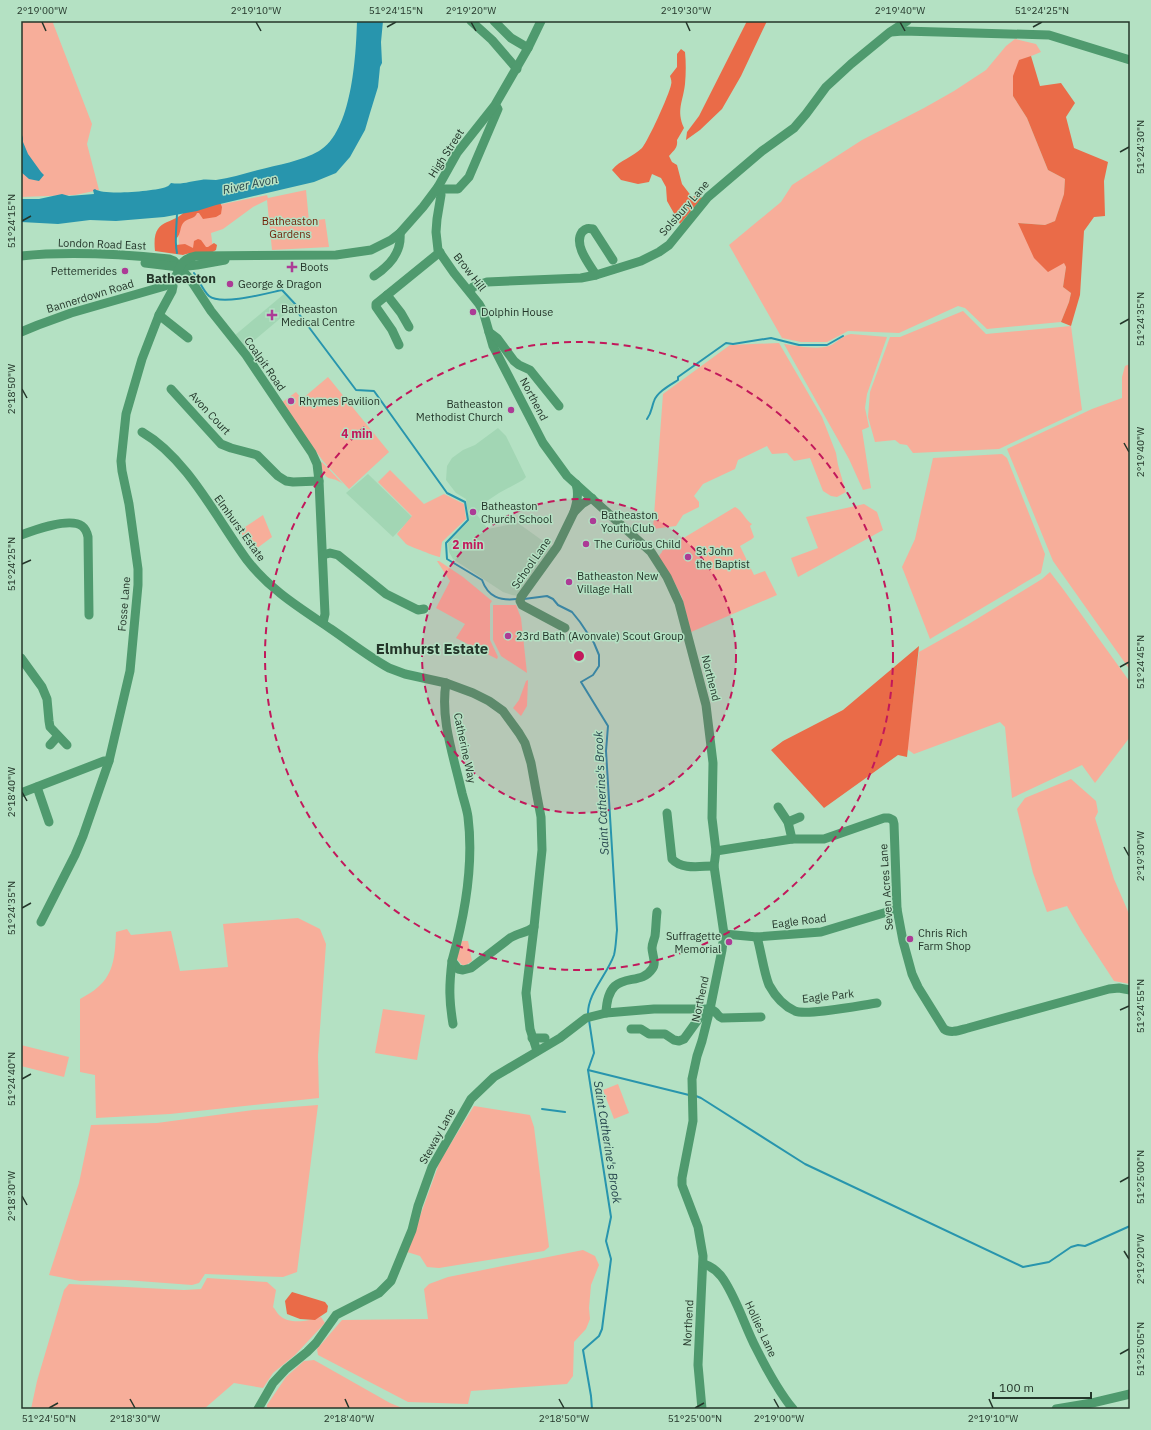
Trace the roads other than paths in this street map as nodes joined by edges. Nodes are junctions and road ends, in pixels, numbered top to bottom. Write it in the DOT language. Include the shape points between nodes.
graph roads {
  1 [pos="470,21"];
  2 [pos="494,21"];
  3 [pos="541,21"];
  4 [pos="907,21"];
  5 [pos="890,32"];
  6 [pos="528,48"];
  7 [pos="1130,60"];
  8 [pos="517,69"];
  9 [pos="495,105"];
  10 [pos="439,188"];
  11 [pos="400,233"];
  12 [pos="439,251"];
  13 [pos="21,256"];
  14 [pos="614,260"];
  15 [pos="179,267"];
  16 [pos="596,275"];
  17 [pos="374,276"];
  18 [pos="172,282"];
  19 [pos="470,291"];
  20 [pos="387,295"];
  21 [pos="159,315"];
  22 [pos="409,327"];
  23 [pos="21,332"];
  24 [pos="489,332"];
  25 [pos="188,338"];
  26 [pos="399,345"];
  27 [pos="171,389"];
  28 [pos="559,406"];
  29 [pos="145,436"];
  30 [pos="320,481"];
  31 [pos="576,484"];
  32 [pos="592,498"];
  33 [pos="574,512"];
  34 [pos="21,534"];
  35 [pos="322,555"];
  36 [pos="424,609"];
  37 [pos="89,615"];
  38 [pos="323,623"];
  39 [pos="565,628"];
  40 [pos="21,658"];
  41 [pos="446,683"];
  42 [pos="58,736"];
  43 [pos="68,744"];
  44 [pos="50,745"];
  45 [pos="109,761"];
  46 [pos="37,787"];
  47 [pos="21,793"];
  48 [pos="778,807"];
  49 [pos="667,813"];
  50 [pos="800,817"];
  51 [pos="49,822"];
  52 [pos="788,822"];
  53 [pos="792,839"];
  54 [pos="716,851"];
  55 [pos="714,866"];
  56 [pos="898,909"];
  57 [pos="657,912"];
  58 [pos="41,922"];
  59 [pos="534,927"];
  60 [pos="724,934"];
  61 [pos="757,937"];
  62 [pos="452,961"];
  63 [pos="1130,990"];
  64 [pos="878,1003"];
  65 [pos="710,1009"];
  66 [pos="606,1013"];
  67 [pos="760,1017"];
  68 [pos="453,1024"];
  69 [pos="631,1029"];
  70 [pos="532,1038"];
  71 [pos="545,1038"];
  72 [pos="537,1051"];
  73 [pos="704,1264"];
  74 [pos="1130,1394"];
  75 [pos="258,1409"];
  76 [pos="702,1409"];
  77 [pos="793,1409"];
  78 [pos="1056,1409"];
  1 -- 8 [label="street" via="492,40"];
  2 -- 6 [label="street" via="511,38"];
  3 -- 6 [label="street, High Street"];
  4 -- 5 [label="street, Solsbury Lane"];
  5 -- 7 [label="street" via="1049,34"];
  5 -- 16 [label="street, Solsbury Lane" via="826,87 794,128 708,197 669,245 641,261"];
  6 -- 8 [label="street, High Street"];
  8 -- 9 [label="street, High Street"];
  9 -- 10 [label="street, High Street" via="457,153"];
  9 -- 10 [label="street" via="498,109 469,177 458,189"];
  10 -- 11 [label="street, High Street"];
  10 -- 12 [label="street" via="442,195 436,232"];
  11 -- 15 [label="street, High Street" via="371,250 336,255 240,256"];
  11 -- 17 [label="street" via="400,243 391,263"];
  12 -- 19 [label="street, Brow Hill"];
  12 -- 20 [label="street"];
  13 -- 15 [label="street, London Road East" via="72,253 124,255 169,259"];
  14 -- 16 [label="street" via="593,229 585,229 579,240"];
  15 -- 18 [label="street" via="177,277"];
  15 -- 30 [label="street, Coalpit Road" via="246,355 312,454"];
  16 -- 19 [label="street, Solsbury Lane" via="581,278 487,282 473,287"];
  18 -- 21 [label="street, Fosse Lane" via="172,290"];
  18 -- 23 [label="street, Bannerdown Road"];
  19 -- 24 [label="street, Brow Hill" via="483,311"];
  20 -- 22 [label="street"];
  20 -- 26 [label="street" via="376,304 376,307"];
  21 -- 25 [label="street"];
  21 -- 45 [label="street, Fosse Lane" via="142,359 126,414 121,461 138,569 138,585 130,671"];
  24 -- 28 [label="street" via="514,361 530,370"];
  24 -- 31 [label="street, Northend" via="493,346 543,443"];
  27 -- 30 [label="street, Avon Court" via="221,444 257,455 286,481"];
  29 -- 38 [label="street, Elmhurst Estate" via="163,448 184,469 264,580 285,598"];
  30 -- 35 [label="street"];
  31 -- 32 [label="street, Northend"];
  31 -- 33 [label="street, School Lane" via="578,491"];
  32 -- 33 [label="street, School Lane"];
  32 -- 54 [label="street, Northend" via="652,554 677,596 707,712 713,758 712,818"];
  33 -- 39 [label="street, School Lane" via="557,547 520,598 522,605"];
  34 -- 37 [label="street" via="68,523 81,525 86,530"];
  35 -- 36 [label="street" via="338,555 386,594 418,610"];
  35 -- 38 [label="street" via="325,614"];
  38 -- 41 [label="street, Elmhurst Estate" via="389,668"];
  40 -- 42 [label="street" via="42,687 47,698 50,727"];
  41 -- 59 [label="street" via="473,693 502,711 525,744 535,779 541,816 542,850"];
  41 -- 62 [label="street, Catherine Way" via="446,726 468,816 470,856 462,925"];
  42 -- 43 [label="street"];
  42 -- 44 [label="street"];
  45 -- 46 [label="street"];
  45 -- 58 [label="street, Fosse Lane" via="75,855"];
  46 -- 47 [label="street"];
  46 -- 51 [label="street"];
  48 -- 52 [label="street"];
  49 -- 55 [label="street" via="672,859 676,864"];
  50 -- 52 [label="street"];
  52 -- 53 [label="street"];
  53 -- 54 [label="street, Seven Acres Lane"];
  53 -- 56 [label="street, Seven Acres Lane" via="824,839 884,818 893,820"];
  54 -- 55 [label="street, Northend"];
  55 -- 60 [label="street, Northend"];
  56 -- 61 [label="street, Eagle Road" via="821,932"];
  56 -- 63 [label="street, Seven Acres Lane" via="912,974 928,1005 947,1032 1109,989"];
  57 -- 66 [label="street" via="652,970 647,975 625,980 615,987 609,996"];
  59 -- 62 [label="street" via="516,934 471,968 458,969"];
  59 -- 70 [label="street" via="526,993 527,1016"];
  60 -- 61 [label="street, Eagle Road"];
  60 -- 65 [label="street, Northend"];
  61 -- 64 [label="street, Eagle Park" via="769,984 775,995 796,1011 808,1013"];
  62 -- 68 [label="street, Catherine Way" via="449,987"];
  65 -- 66 [label="street, Steway Lane" via="654,1009"];
  65 -- 67 [label="street" via="715,1010 722,1018"];
  65 -- 69 [label="street" via="702,1014 684,1039 679,1041 665,1034 649,1034 641,1029"];
  65 -- 73 [label="street, Northend" via="692,1079 693,1121 682,1178 682,1185 698,1227"];
  66 -- 72 [label="street, Steway Lane" via="586,1018 566,1034"];
  70 -- 71 [label="street"];
  70 -- 72 [label="street"];
  72 -- 75 [label="street, Steway Lane" via="494,1077 468,1103 432,1167 412,1230 391,1281 374,1296 336,1315 311,1347 273,1383"];
  73 -- 76 [label="street, Northend" via="698,1365"];
  73 -- 77 [label="street, Hollies Lane" via="721,1275 756,1348"];
  74 -- 78 [label="street"];
}
